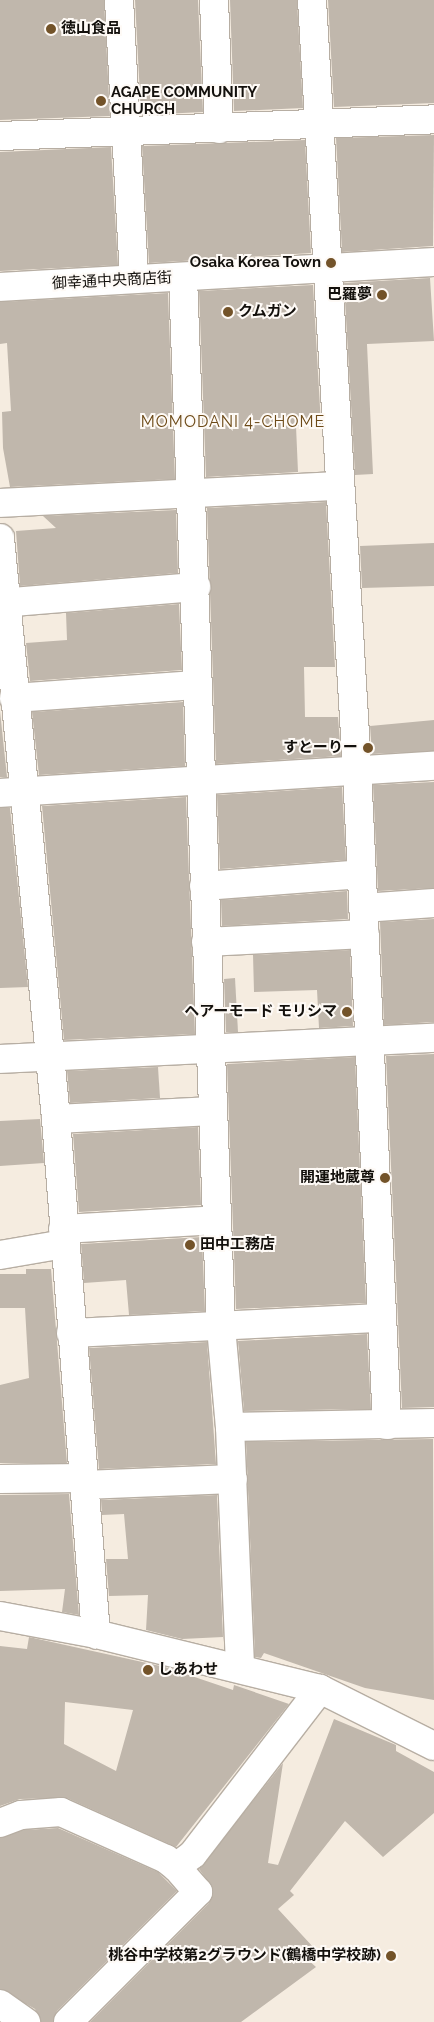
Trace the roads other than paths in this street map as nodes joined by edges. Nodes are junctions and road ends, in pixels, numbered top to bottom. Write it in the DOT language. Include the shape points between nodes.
graph roads {
  1 [pos="119,0"];
  2 [pos="214,0"];
  3 [pos="312,0"];
  4 [pos="434,119"];
  5 [pos="320,124"];
  6 [pos="219,129"];
  7 [pos="124,134"];
  8 [pos="0,136"];
  9 [pos="434,262"];
  10 [pos="327,268"];
  11 [pos="183,277"];
  12 [pos="134,279"];
  13 [pos="0,287"];
  14 [pos="339,486"];
  15 [pos="193,492"];
  16 [pos="0,503"];
  17 [pos="0,538"];
  18 [pos="196,587"];
  19 [pos="3,601"];
  20 [pos="196,685"];
  21 [pos="14,698"];
  22 [pos="434,766"];
  23 [pos="357,769"];
  24 [pos="200,781"];
  25 [pos="12,792"];
  26 [pos="362,874"];
  27 [pos="204,886"];
  28 [pos="434,903"];
  29 [pos="363,908"];
  30 [pos="365,934"];
  31 [pos="206,942"];
  32 [pos="434,1038"];
  33 [pos="370,1041"];
  34 [pos="210,1048"];
  35 [pos="50,1056"];
  36 [pos="0,1059"];
  37 [pos="213,1111"];
  38 [pos="56,1119"];
  39 [pos="217,1220"];
  40 [pos="63,1236"];
  41 [pos="0,1255"];
  42 [pos="382,1318"];
  43 [pos="221,1327"];
  44 [pos="71,1333"];
  45 [pos="434,1423"];
  46 [pos="387,1425"];
  47 [pos="230,1427"];
  48 [pos="0,1479"];
  49 [pos="233,1479"];
  50 [pos="83,1481"];
  51 [pos="0,1616"];
  52 [pos="96,1634"];
  53 [pos="240,1669"];
  54 [pos="320,1690"];
  55 [pos="434,1746"];
  56 [pos="0,1823"];
  57 [pos="176,1867"];
  58 [pos="0,2004"];
  59 [pos="26,2022"];
  60 [pos="68,2022"];
  1 -- 7 [label="street"];
  2 -- 6 [label="street"];
  3 -- 5 [label="street"];
  4 -- 5 [label="street"];
  5 -- 6 [label="street"];
  5 -- 10 [label="street"];
  6 -- 7 [label="street"];
  7 -- 8 [label="street"];
  7 -- 12 [label="street"];
  9 -- 10 [label="street, 御幸通中央商店街"];
  10 -- 11 [label="street, 御幸通中央商店街"];
  10 -- 14 [label="street"];
  11 -- 12 [label="street, 御幸通中央商店街"];
  11 -- 15 [label="street"];
  12 -- 13 [label="street, 御幸通中央商店街"];
  14 -- 15 [label="street"];
  14 -- 23 [label="street"];
  15 -- 16 [label="street"];
  15 -- 18 [label="street"];
  17 -- 19 [label="street"];
  18 -- 19 [label="street"];
  18 -- 20 [label="street"];
  19 -- 21 [label="street"];
  20 -- 21 [label="street"];
  20 -- 24 [label="street"];
  21 -- 25 [label="street"];
  22 -- 23 [label="street"];
  23 -- 24 [label="street"];
  23 -- 26 [label="street"];
  24 -- 25 [label="street"];
  24 -- 27 [label="street"];
  25 -- 35 [label="street"];
  26 -- 27 [label="street"];
  26 -- 29 [label="street"];
  27 -- 31 [label="street"];
  28 -- 29 [label="street"];
  29 -- 30 [label="street"];
  30 -- 31 [label="street"];
  30 -- 33 [label="street"];
  31 -- 34 [label="street"];
  32 -- 33 [label="street"];
  33 -- 34 [label="street"];
  33 -- 42 [label="street"];
  34 -- 35 [label="street"];
  34 -- 37 [label="street"];
  35 -- 36 [label="street"];
  35 -- 38 [label="street"];
  37 -- 38 [label="street"];
  37 -- 39 [label="street"];
  38 -- 40 [label="street"];
  39 -- 40 [label="street"];
  39 -- 43 [label="street"];
  40 -- 41 [label="street"];
  40 -- 44 [label="street"];
  42 -- 43 [label="street"];
  42 -- 46 [label="street"];
  43 -- 44 [label="street"];
  43 -- 47 [label="street"];
  44 -- 50 [label="street"];
  45 -- 46 [label="street"];
  46 -- 47 [label="street"];
  47 -- 49 [label="street"];
  48 -- 50 [label="street"];
  49 -- 50 [label="street"];
  49 -- 53 [label="street"];
  50 -- 52 [label="street"];
  51 -- 52 [label="street"];
  52 -- 53 [label="street"];
  53 -- 54 [label="street"];
  54 -- 55 [label="street"];
  54 -- 57 [label="street" via="193,1854"];
  56 -- 57 [label="street" via="21,1815 61,1812 166,1859"];
  57 -- 60 [label="street" via="198,1892"];
  58 -- 59 [label="street"];
}
